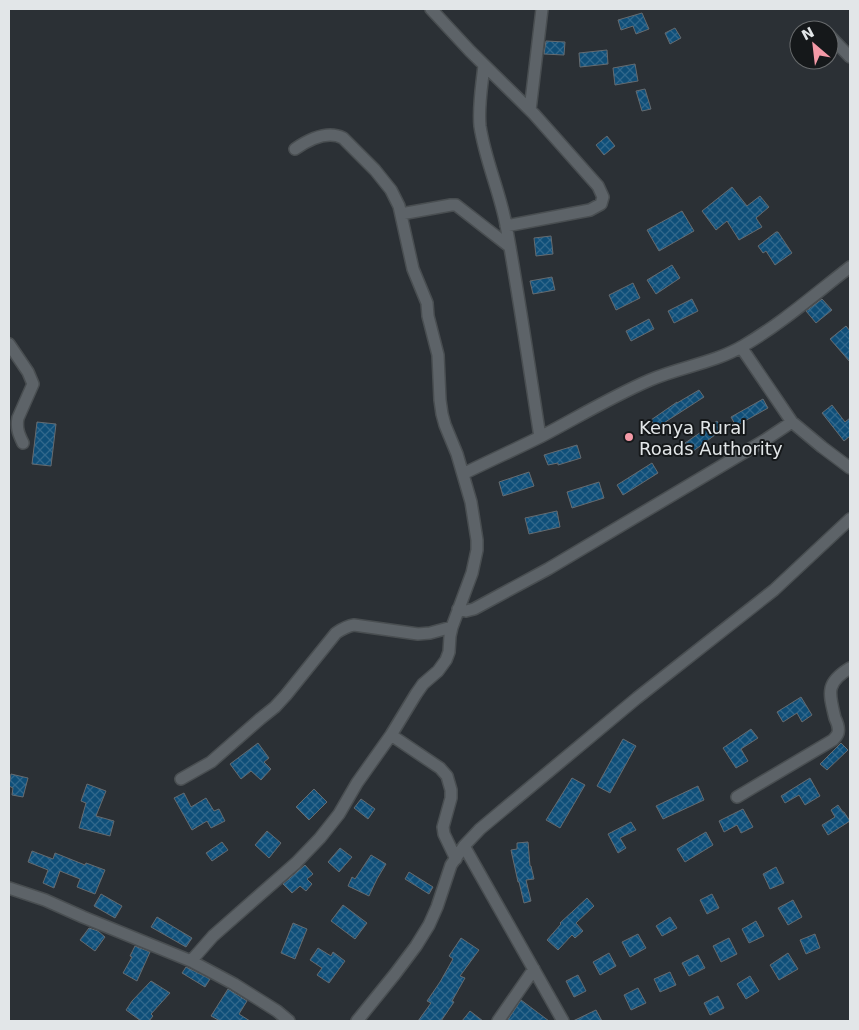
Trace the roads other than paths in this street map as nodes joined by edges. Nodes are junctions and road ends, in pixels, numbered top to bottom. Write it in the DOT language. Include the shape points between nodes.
graph roads {
  1 [pos="431,9"];
  2 [pos="542,9"];
  3 [pos="839,46"];
  4 [pos="850,57"];
  5 [pos="484,65"];
  6 [pos="530,110"];
  7 [pos="295,149"];
  8 [pos="401,214"];
  9 [pos="506,226"];
  10 [pos="510,247"];
  11 [pos="850,267"];
  12 [pos="9,344"];
  13 [pos="741,347"];
  14 [pos="792,422"];
  15 [pos="540,436"];
  16 [pos="23,443"];
  17 [pos="850,468"];
  18 [pos="463,474"];
  19 [pos="850,519"];
  20 [pos="458,609"];
  21 [pos="452,627"];
  22 [pos="850,668"];
  23 [pos="391,736"];
  24 [pos="181,779"];
  25 [pos="737,797"];
  26 [pos="464,846"];
  27 [pos="456,859"];
  28 [pos="9,888"];
  29 [pos="192,961"];
  30 [pos="534,969"];
  31 [pos="288,1021"];
  32 [pos="357,1021"];
  33 [pos="498,1021"];
  34 [pos="563,1021"];
  1 -- 5 [label="street"];
  2 -- 6 [label="street"];
  3 -- 4 [label="street"];
  5 -- 6 [label="street"];
  5 -- 9 [label="street" via="480,125"];
  6 -- 9 [label="street" via="598,186 603,197 601,204 590,210"];
  7 -- 8 [label="street" via="318,137 332,135 343,138 391,190"];
  8 -- 10 [label="street" via="456,206"];
  8 -- 18 [label="street" via="412,269 427,304 436,342 445,425"];
  9 -- 10 [label="street"];
  10 -- 15 [label="street"];
  11 -- 13 [label="street"];
  12 -- 16 [label="street" via="33,384 18,418 18,432"];
  13 -- 14 [label="street"];
  13 -- 15 [label="street" via="649,380"];
  14 -- 17 [label="street"];
  14 -- 20 [label="street" via="548,569 474,609"];
  15 -- 18 [label="street"];
  18 -- 20 [label="street" via="472,502 477,550"];
  19 -- 26 [label="street" via="774,590 638,698 480,829"];
  20 -- 21 [label="street"];
  21 -- 23 [label="street" via="446,660 423,684"];
  21 -- 24 [label="street" via="418,634 354,625 342,629 275,707 211,762"];
  22 -- 25 [label="street" via="831,687 838,733 833,740"];
  23 -- 27 [label="street" via="447,776 451,798 443,826"];
  23 -- 29 [label="street" via="320,838 213,936"];
  26 -- 27 [label="street"];
  26 -- 30 [label="street"];
  27 -- 32 [label="street" via="429,925 396,974"];
  28 -- 29 [label="street"];
  29 -- 31 [label="street" via="234,984"];
  30 -- 33 [label="street"];
  30 -- 34 [label="street"];
}
